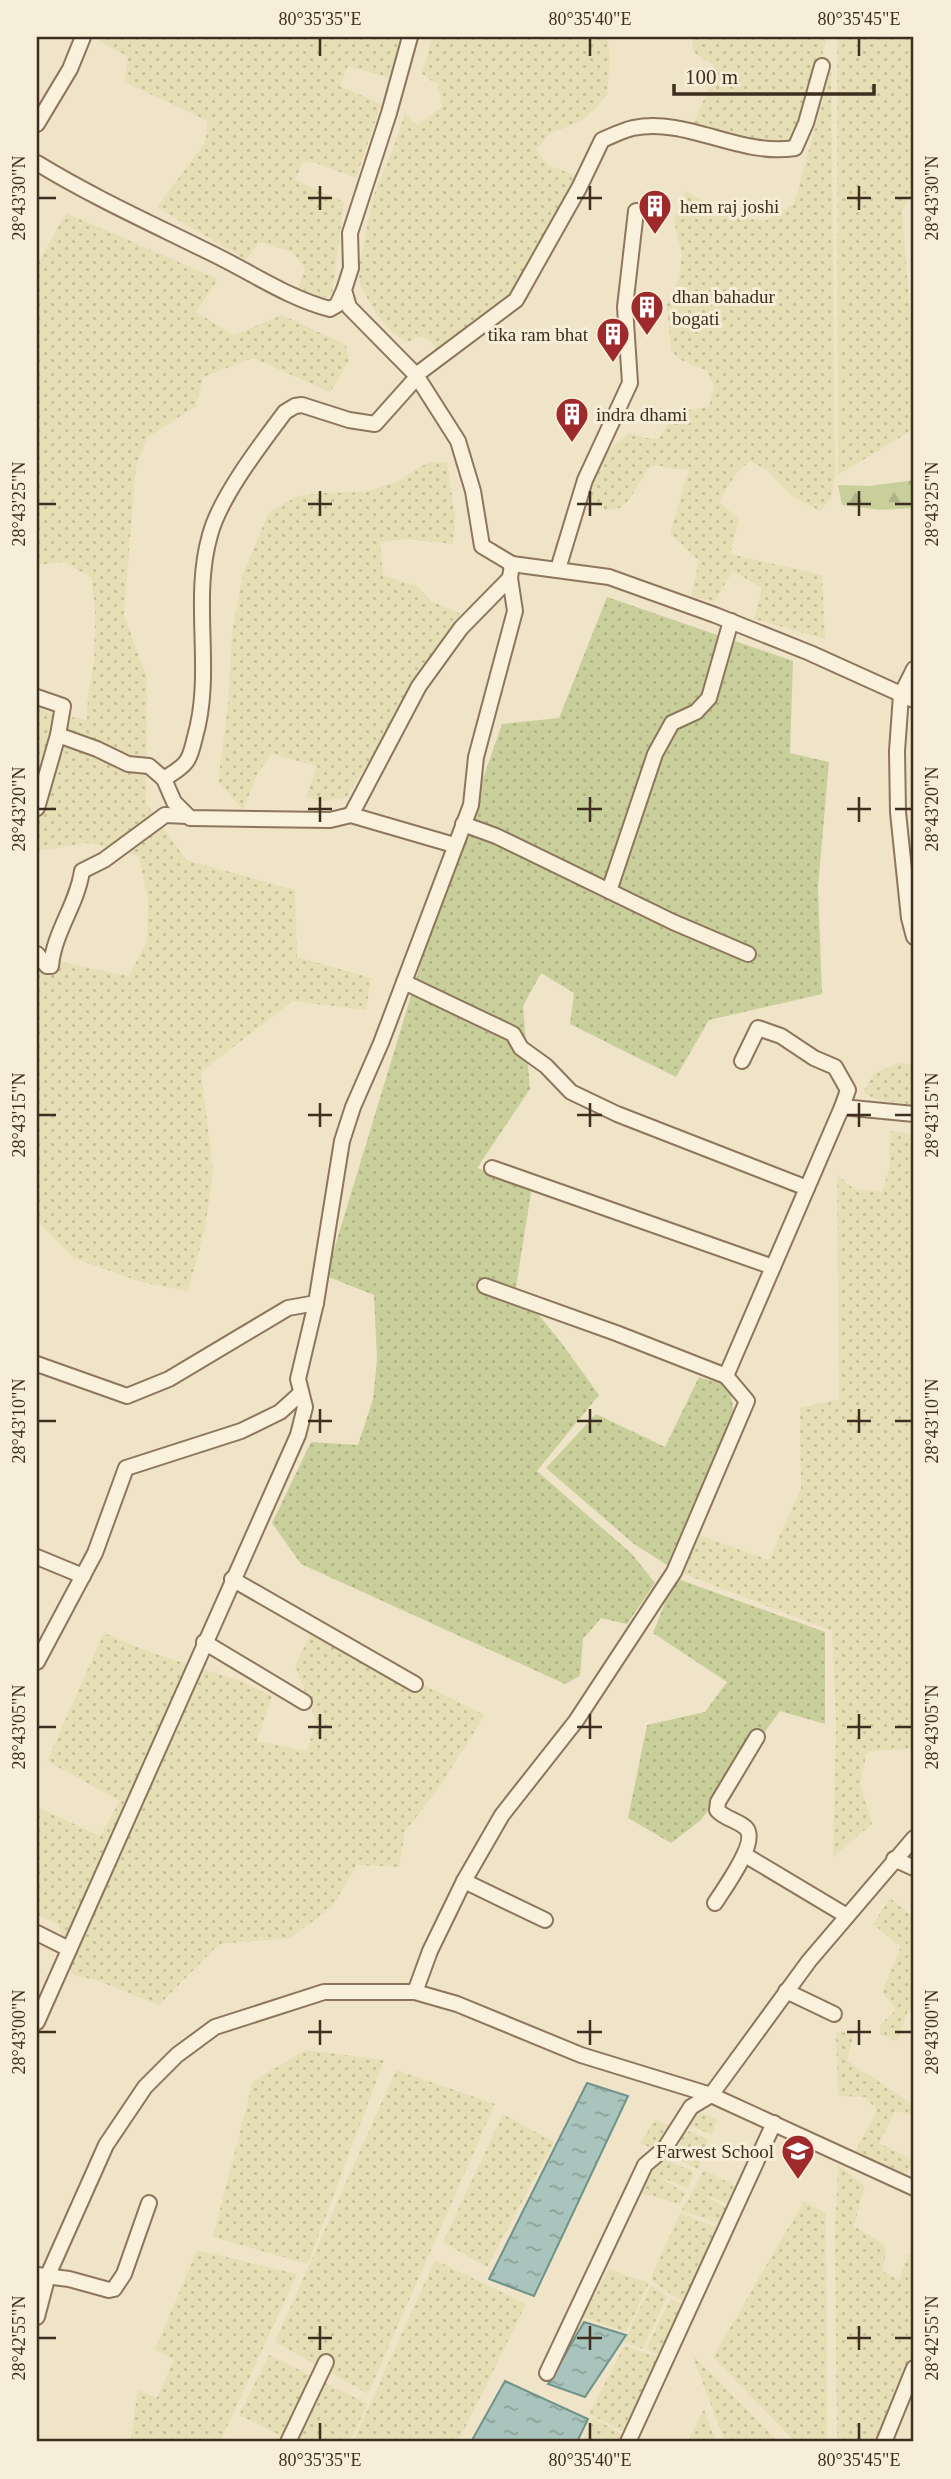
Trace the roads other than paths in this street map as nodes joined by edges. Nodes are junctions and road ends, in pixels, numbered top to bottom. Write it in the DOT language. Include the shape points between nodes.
graph roads {
  1 [pos="83,37"];
  2 [pos="410,37"];
  3 [pos="821,66"];
  4 [pos="37,124"];
  5 [pos="37,163"];
  6 [pos="636,211"];
  7 [pos="344,290"];
  8 [pos="416,376"];
  9 [pos="558,569"];
  10 [pos="511,571"];
  11 [pos="732,621"];
  12 [pos="914,669"];
  13 [pos="37,697"];
  14 [pos="908,698"];
  15 [pos="58,735"];
  16 [pos="164,779"];
  17 [pos="37,808"];
  18 [pos="351,815"];
  19 [pos="188,816"];
  20 [pos="463,824"];
  21 [pos="908,840"];
  22 [pos="454,845"];
  23 [pos="609,891"];
  24 [pos="914,937"];
  25 [pos="37,954"];
  26 [pos="748,954"];
  27 [pos="404,982"];
  28 [pos="742,1061"];
  29 [pos="842,1107"];
  30 [pos="914,1114"];
  31 [pos="492,1168"];
  32 [pos="807,1188"];
  33 [pos="773,1267"];
  34 [pos="485,1286"];
  35 [pos="316,1303"];
  36 [pos="37,1364"];
  37 [pos="726,1376"];
  38 [pos="301,1393"];
  39 [pos="37,1558"];
  40 [pos="83,1576"];
  41 [pos="232,1579"];
  42 [pos="204,1642"];
  43 [pos="37,1662"];
  44 [pos="415,1684"];
  45 [pos="304,1702"];
  46 [pos="757,1737"];
  47 [pos="914,1838"];
  48 [pos="745,1855"];
  49 [pos="894,1858"];
  50 [pos="914,1868"];
  51 [pos="464,1881"];
  52 [pos="715,1903"];
  53 [pos="846,1916"];
  54 [pos="545,1920"];
  55 [pos="37,1933"];
  56 [pos="69,1949"];
  57 [pos="786,1991"];
  58 [pos="415,1992"];
  59 [pos="834,2014"];
  60 [pos="37,2022"];
  61 [pos="712,2095"];
  62 [pos="774,2123"];
  63 [pos="914,2188"];
  64 [pos="149,2203"];
  65 [pos="43,2275"];
  66 [pos="37,2317"];
  67 [pos="326,2362"];
  68 [pos="914,2368"];
  69 [pos="547,2373"];
  70 [pos="288,2442"];
  71 [pos="628,2442"];
  72 [pos="884,2442"];
  1 -- 4 [label="street"];
  2 -- 7 [label="street" via="350,233 351,268"];
  3 -- 8 [label="street" via="795,148 764,150 674,127 633,128 602,140 516,300"];
  5 -- 7 [label="street" via="85,192 307,303 330,309"];
  6 -- 9 [label="street" via="625,307 630,383 584,480"];
  7 -- 8 [label="street" via="349,307"];
  8 -- 10 [label="street" via="458,442 473,491 482,546"];
  8 -- 16 [label="street" via="375,424 302,404 285,412 233,487 208,542 201,604 202,708 197,731 185,763"];
  9 -- 10 [label="street"];
  9 -- 11 [label="street" via="609,577"];
  10 -- 18 [label="street" via="419,686"];
  10 -- 20 [label="street" via="515,611 475,757 471,805"];
  11 -- 14 [label="street"];
  11 -- 23 [label="street" via="709,698 696,712 671,723 655,754"];
  12 -- 14 [label="street"];
  13 -- 15 [label="street" via="63,706"];
  14 -- 21 [label="street" via="897,751 898,811"];
  15 -- 16 [label="street" via="128,764 149,766"];
  15 -- 17 [label="street"];
  16 -- 19 [label="street" via="174,802"];
  18 -- 19 [label="street" via="330,820"];
  18 -- 22 [label="street"];
  19 -- 25 [label="street" via="165,815 82,871 52,949 51,966"];
  20 -- 22 [label="street"];
  20 -- 23 [label="street"];
  21 -- 24 [label="street" via="909,918"];
  22 -- 27 [label="street"];
  23 -- 26 [label="street"];
  27 -- 32 [label="street" via="513,1034 520,1048 546,1066 571,1093"];
  27 -- 35 [label="street" via="342,1141"];
  28 -- 29 [label="street" via="758,1028 780,1036 835,1067 848,1090"];
  29 -- 30 [label="street"];
  29 -- 32 [label="street"];
  31 -- 33 [label="street"];
  32 -- 33 [label="street"];
  33 -- 37 [label="street"];
  34 -- 37 [label="street"];
  35 -- 36 [label="street" via="288,1308 169,1379 127,1396"];
  35 -- 38 [label="street" via="298,1379"];
  37 -- 51 [label="street" via="747,1401 674,1572 576,1721 502,1815"];
  38 -- 40 [label="street" via="280,1412 240,1431 126,1468"];
  38 -- 41 [label="street" via="305,1407 298,1435"];
  39 -- 40 [label="street"];
  40 -- 43 [label="street"];
  41 -- 42 [label="street"];
  41 -- 44 [label="street"];
  42 -- 45 [label="street"];
  42 -- 56 [label="street"];
  46 -- 48 [label="street" via="717,1810 749,1833"];
  47 -- 49 [label="street"];
  48 -- 52 [label="street"];
  48 -- 53 [label="street"];
  49 -- 50 [label="street"];
  49 -- 53 [label="street"];
  51 -- 54 [label="street"];
  51 -- 58 [label="street"];
  53 -- 57 [label="street"];
  55 -- 56 [label="street"];
  56 -- 60 [label="street"];
  57 -- 59 [label="street"];
  57 -- 61 [label="street"];
  58 -- 61 [label="street" via="457,2004 581,2055"];
  58 -- 65 [label="street" via="324,1992 215,2027 177,2055 145,2087 106,2145"];
  61 -- 62 [label="street"];
  61 -- 69 [label="street" via="691,2107 665,2148 645,2165"];
  62 -- 63 [label="street"];
  62 -- 71 [label="street"];
  64 -- 65 [label="street" via="124,2274 114,2289"];
  65 -- 66 [label="street"];
  67 -- 70 [label="street"];
  68 -- 72 [label="street"];
}
